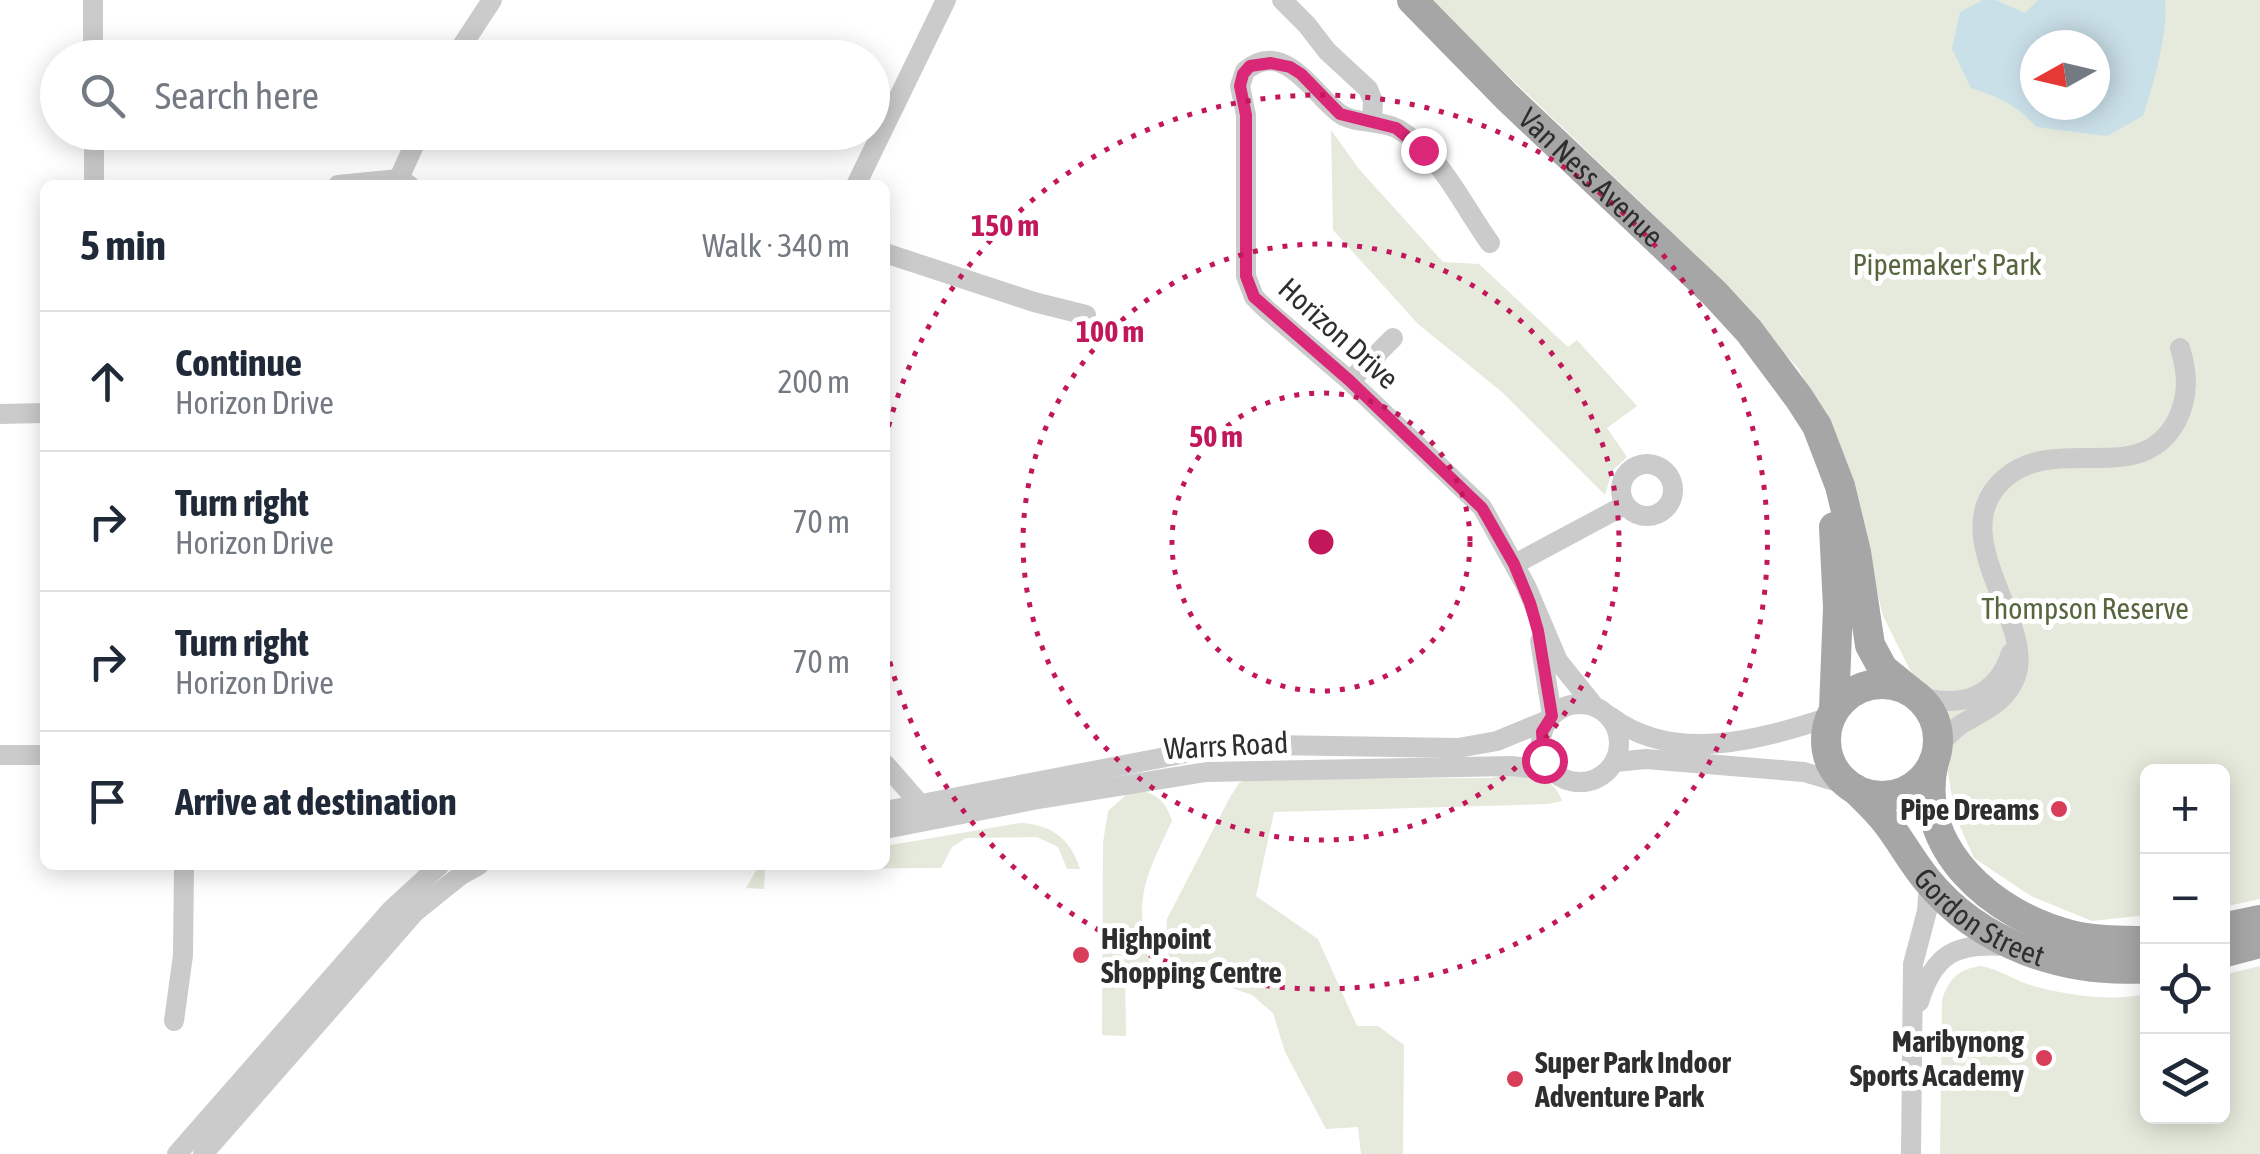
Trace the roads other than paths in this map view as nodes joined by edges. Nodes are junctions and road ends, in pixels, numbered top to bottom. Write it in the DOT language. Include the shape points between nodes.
graph roads {
  1 [pos="93,0"];
  2 [pos="492,0"];
  3 [pos="946,0"];
  4 [pos="1282,0"];
  5 [pos="1412,0"];
  6 [pos="94,40"];
  7 [pos="466,40"];
  8 [pos="890,115"];
  9 [pos="1380,122"];
  10 [pos="94,150"];
  11 [pos="413,150"];
  12 [pos="873,150"];
  13 [pos="94,180"];
  14 [pos="402,180"];
  15 [pos="858,180"];
  16 [pos="1490,243"];
  17 [pos="890,255"];
  18 [pos="1086,315"];
  19 [pos="1392,338"];
  20 [pos="2180,348"];
  21 [pos="1768,358"];
  22 [pos="1350,381"];
  23 [pos="0,414"];
  24 [pos="40,414"];
  25 [pos="1625,505"];
  26 [pos="1514,564"];
  27 [pos="2009,625"];
  28 [pos="1914,693"];
  29 [pos="1600,710"];
  30 [pos="1832,713"];
  31 [pos="1550,718"];
  32 [pos="1936,752"];
  33 [pos="0,755"];
  34 [pos="40,755"];
  35 [pos="1615,762"];
  36 [pos="890,770"];
  37 [pos="1552,771"];
  38 [pos="1852,787"];
  39 [pos="890,810"];
  40 [pos="922,812"];
  41 [pos="890,828"];
  42 [pos="184,870"];
  43 [pos="435,870"];
  44 [pos="470,870"];
  45 [pos="1929,883"];
  46 [pos="2260,920"];
  47 [pos="2230,926"];
  48 [pos="2140,942"];
  49 [pos="2260,943"];
  50 [pos="2016,946"];
  51 [pos="2230,950"];
  52 [pos="2140,968"];
  53 [pos="1914,1018"];
  54 [pos="174,1021"];
  55 [pos="176,1154"];
  56 [pos="203,1154"];
  57 [pos="1912,1154"];
  1 -- 6 [label="street"];
  2 -- 7 [label="street"];
  3 -- 8 [label="street"];
  4 -- 9 [label="street" via="1370,92"];
  5 -- 21 [label="main road, Van Ness Avenue" via="1715,294"];
  9 -- 16 [label="street, Horizon Drive" via="1423,150"];
  9 -- 22 [label="street, Horizon Drive" via="1340,114 1286,65 1256,64 1240,80 1248,286"];
  10 -- 13 [label="street"];
  11 -- 14 [label="street"];
  12 -- 15 [label="street"];
  17 -- 18 [label="street"];
  19 -- 22 [label="street"];
  20 -- 27 [label="street" via="2185,400 2157,447 2124,457 2044,458 2013,472 1992,492 1985,546"];
  21 -- 28 [label="main road, Van Ness Avenue" via="1800,398 1831,458 1875,658"];
  21 -- 30 [label="main road, Van Ness Avenue" via="1809,436 1832,513 1838,607"];
  22 -- 26 [label="street, Horizon Drive" via="1482,508"];
  23 -- 24 [label="street"];
  25 -- 26 [label="street"];
  26 -- 29 [label="street, Horizon Drive" via="1558,661"];
  26 -- 31 [label="street, Horizon Drive" via="1538,631"];
  27 -- 28 [label="street" via="2010,655 1986,693 1962,702"];
  27 -- 32 [label="street" via="2018,660 2010,688"];
  28 -- 30 [label="main road" via="1868,685"];
  28 -- 32 [label="main road" via="1936,724"];
  29 -- 30 [label="street" via="1646,735 1706,744 1774,734"];
  29 -- 31 [label="street" via="1572,705"];
  29 -- 35 [label="street" via="1619,736"];
  30 -- 38 [label="main road" via="1830,761"];
  31 -- 37 [label="street" via="1541,746"];
  31 -- 40 [label="street, Warrs Road" via="1475,746 1202,750"];
  32 -- 38 [label="main road" via="1916,784 1902,792 1870,795"];
  32 -- 48 [label="main road, Gordon Street" via="1930,787 1936,821 1954,858 1984,892 2066,934"];
  33 -- 34 [label="street"];
  35 -- 37 [label="street" via="1601,777 1581,783"];
  35 -- 38 [label="street" via="1789,771"];
  36 -- 40 [label="street"];
  37 -- 40 [label="street, Warrs Road" via="1512,766 1206,772"];
  38 -- 45 [label="main road, Gordon Street" via="1887,822"];
  39 -- 40 [label="street"];
  40 -- 41 [label="street"];
  42 -- 54 [label="street"];
  43 -- 55 [label="street" via="391,910"];
  44 -- 56 [label="street" via="415,912"];
  45 -- 50 [label="main road, Gordon Street" via="1981,928"];
  45 -- 53 [label="street" via="1913,964"];
  46 -- 47 [label="main road"];
  49 -- 51 [label="main road"];
  50 -- 52 [label="main road, Gordon Street" via="2098,970"];
  50 -- 53 [label="street" via="1969,945 1942,959 1925,982"];
  53 -- 57 [label="street"];
}
